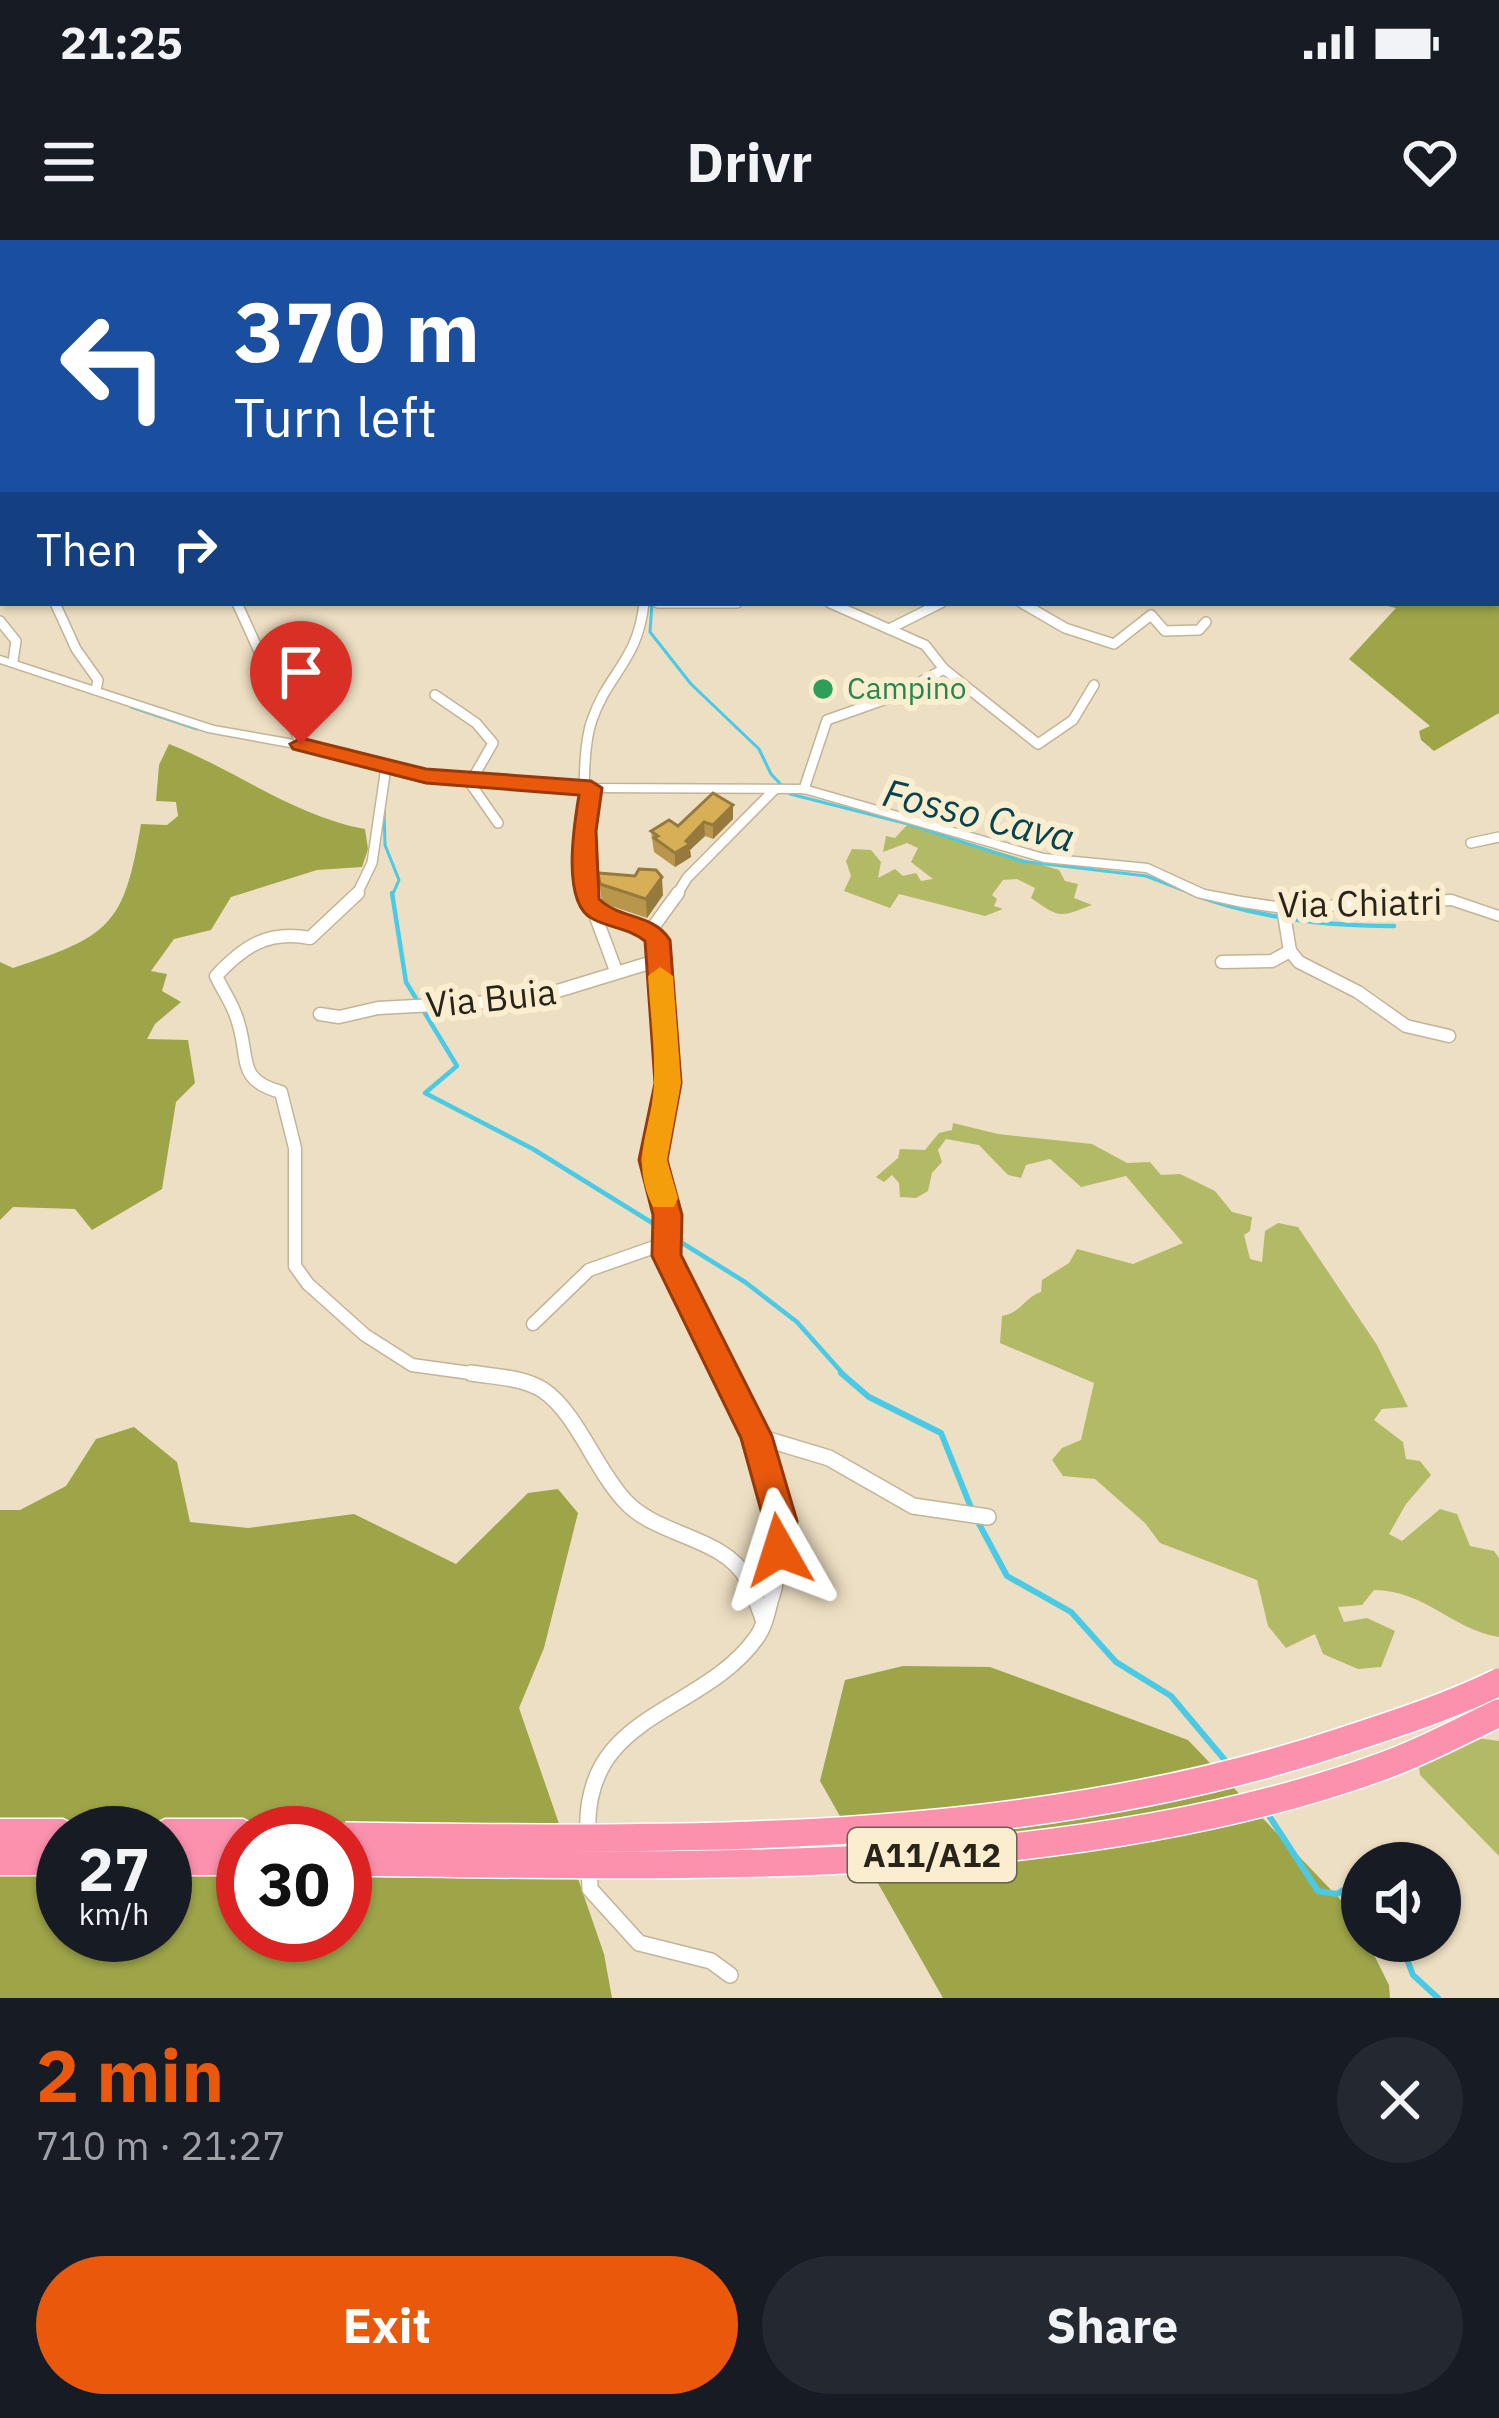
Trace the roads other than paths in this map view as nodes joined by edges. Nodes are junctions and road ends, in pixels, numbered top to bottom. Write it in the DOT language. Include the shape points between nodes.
graph roads {
  1 [pos="57,606"];
  2 [pos="238,606"];
  3 [pos="644,606"];
  4 [pos="837,606"];
  5 [pos="935,606"];
  6 [pos="1026,606"];
  7 [pos="0,621"];
  8 [pos="1206,622"];
  9 [pos="889,629"];
  10 [pos="7,660"];
  11 [pos="944,669"];
  12 [pos="1094,686"];
  13 [pos="96,690"];
  14 [pos="435,695"];
  15 [pos="301,744"];
  16 [pos="386,767"];
  17 [pos="470,780"];
  18 [pos="591,788"];
  19 [pos="787,789"];
  20 [pos="498,823"];
  21 [pos="1494,838"];
  22 [pos="1471,842"];
  23 [pos="1499,850"];
  24 [pos="597,912"];
  25 [pos="1285,914"];
  26 [pos="1499,916"];
  27 [pos="650,930"];
  28 [pos="1290,951"];
  29 [pos="659,960"];
  30 [pos="1222,962"];
  31 [pos="616,971"];
  32 [pos="320,1014"];
  33 [pos="1449,1036"];
  34 [pos="666,1236"];
  35 [pos="533,1324"];
  36 [pos="756,1436"];
  37 [pos="979,1517"];
  38 [pos="764,1622"];
  39 [pos="1499,1682"];
  40 [pos="1499,1713"];
  41 [pos="0,1834"];
  42 [pos="36,1834"];
  43 [pos="372,1836"];
  44 [pos="0,1860"];
  45 [pos="36,1860"];
  46 [pos="372,1862"];
  47 [pos="730,1975"];
  1 -- 13 [label="street" via="98,680"];
  2 -- 15 [label="street"];
  3 -- 18 [label="street" via="637,654 591,712"];
  4 -- 9 [label="street"];
  5 -- 9 [label="street"];
  6 -- 8 [label="street" via="1114,644 1150,615 1165,631 1199,630"];
  7 -- 10 [label="street" via="16,641"];
  9 -- 11 [label="street" via="920,643"];
  10 -- 13 [label="street, Via Chiatri"];
  11 -- 12 [label="street" via="1037,744 1073,721"];
  11 -- 19 [label="street" via="827,720"];
  13 -- 15 [label="street, Via Chiatri" via="212,729"];
  14 -- 17 [label="street" via="493,743"];
  15 -- 16 [label="street, Via Chiatri"];
  16 -- 17 [label="street, Via Chiatri"];
  16 -- 38 [label="street" via="374,873 359,892 310,938 274,932 252,940 216,976 238,1020 248,1073 258,1086 281,1092 288,1115 295,1266 365,1336 412,1365 525,1381 546,1392 627,1504 720,1551 746,1576"];
  17 -- 18 [label="street, Via Chiatri"];
  17 -- 20 [label="street"];
  18 -- 19 [label="street, Via Chiatri"];
  18 -- 24 [label="street" via="586,885"];
  19 -- 25 [label="street, Via Chiatri" via="1044,858 1136,866 1202,894"];
  19 -- 27 [label="street" via="687,878"];
  21 -- 22 [label="street"];
  21 -- 23 [label="street"];
  24 -- 27 [label="street"];
  24 -- 31 [label="street"];
  25 -- 26 [label="street, Via Chiatri" via="1452,899"];
  25 -- 28 [label="street"];
  27 -- 29 [label="street"];
  28 -- 30 [label="street" via="1272,961"];
  28 -- 33 [label="street" via="1406,1026"];
  29 -- 31 [label="street, Via Buia"];
  29 -- 34 [label="street" via="668,1083 653,1160"];
  31 -- 32 [label="street, Via Buia" via="528,1000"];
  34 -- 35 [label="street" via="629,1260 589,1270"];
  34 -- 36 [label="street" via="667,1256"];
  36 -- 37 [label="street" via="829,1458 913,1506"];
  36 -- 38 [label="street" via="781,1521 778,1579"];
  38 -- 47 [label="street" via="734,1662 637,1724 608,1754 586,1802 590,1889 639,1943 711,1961"];
  39 -- 43 [label="highway, A11/A12, bridge" via="1328,1750 1155,1793 997,1815 641,1840"];
  40 -- 46 [label="highway, A11/A12, bridge" via="1368,1772 1173,1820 952,1854 644,1866"];
  41 -- 42 [label="highway"];
  44 -- 45 [label="highway"];
}
